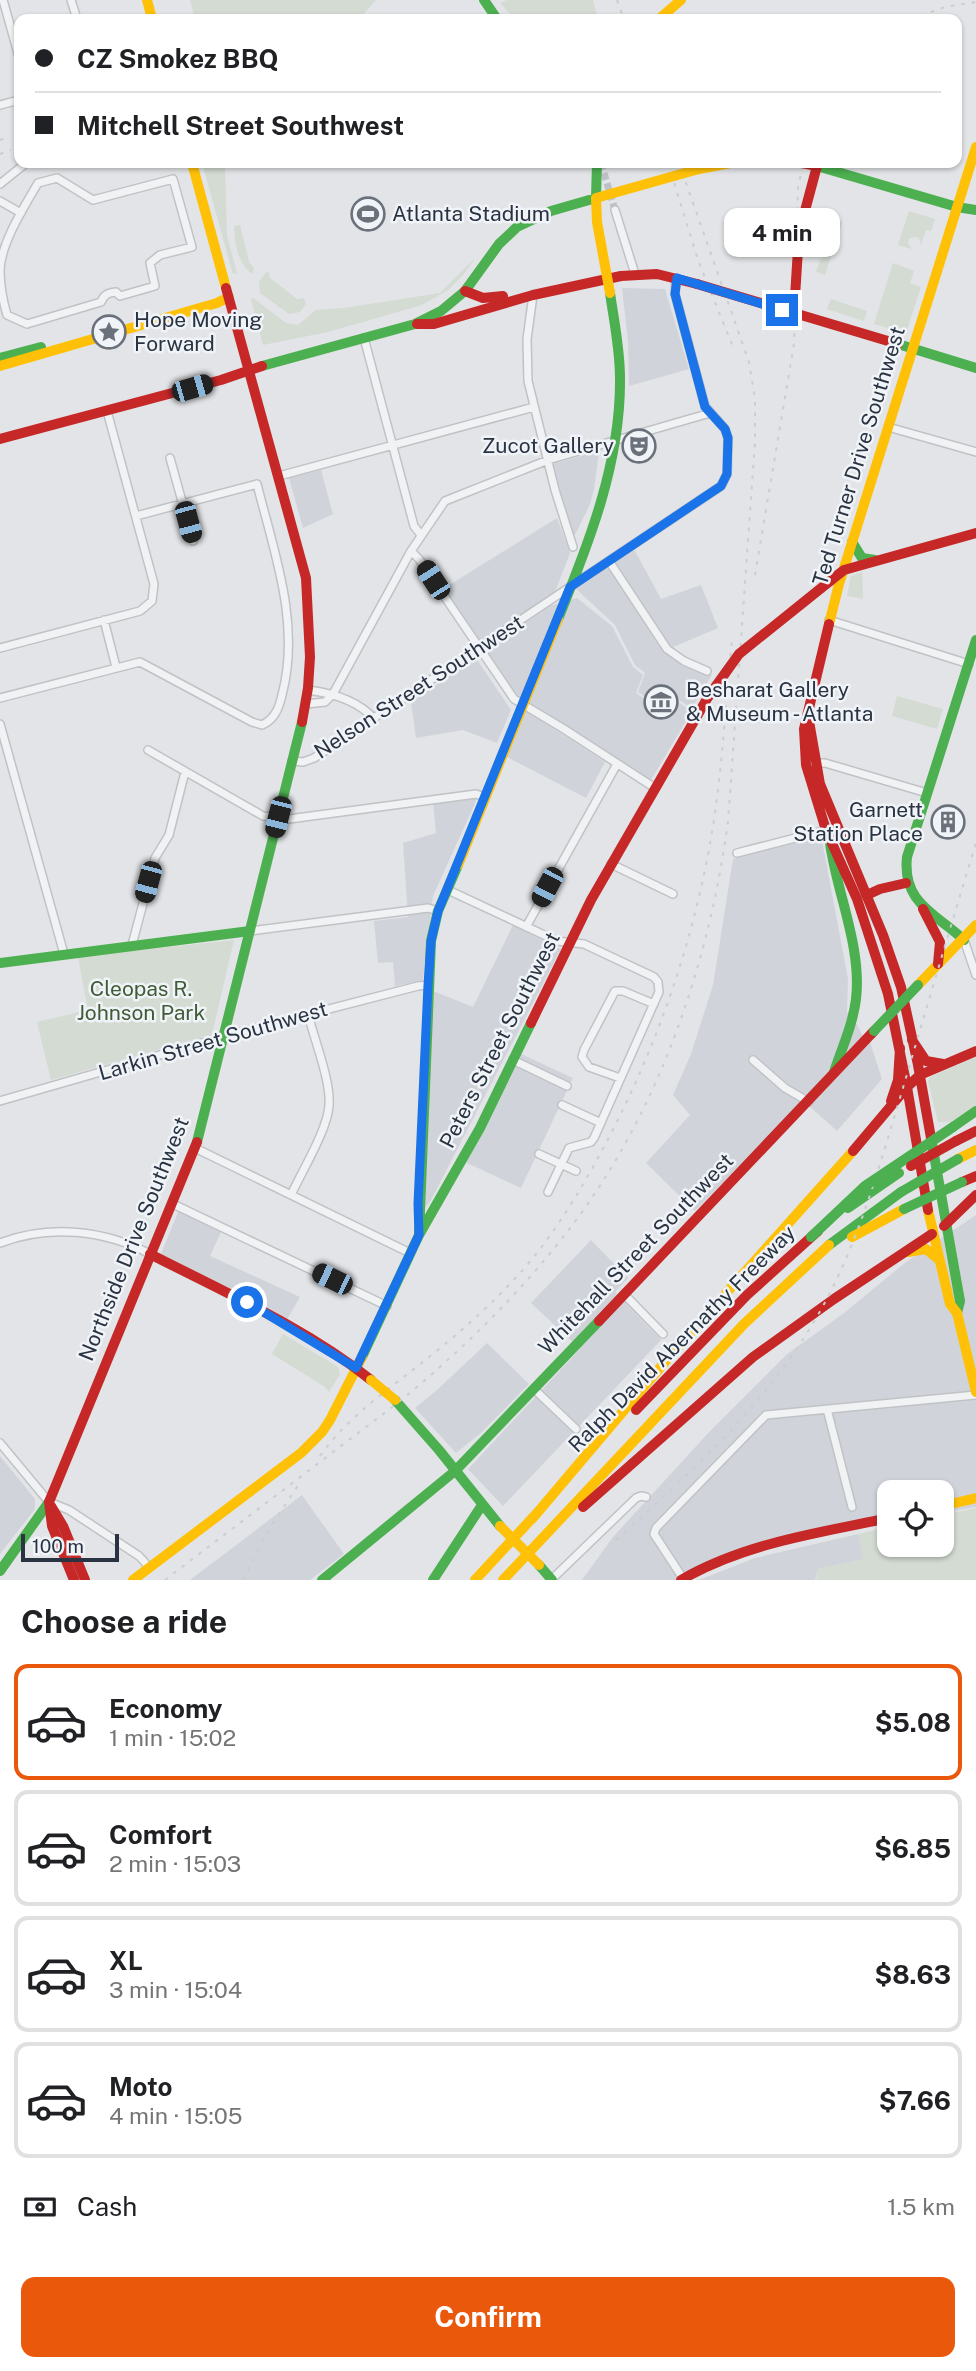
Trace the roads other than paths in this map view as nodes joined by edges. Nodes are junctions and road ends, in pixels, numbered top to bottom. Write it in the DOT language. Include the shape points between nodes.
graph roads {
  1 [pos="4,0"];
  2 [pos="681,0"];
  3 [pos="665,14"];
  4 [pos="14,38"];
  5 [pos="976,147"];
  6 [pos="20,168"];
  7 [pos="193,168"];
  8 [pos="597,168"];
  9 [pos="704,168"];
  10 [pos="816,168"];
  11 [pos="824,168"];
  12 [pos="0,184"];
  13 [pos="596,198"];
  14 [pos="0,201"];
  15 [pos="957,207"];
  16 [pos="615,210"];
  17 [pos="976,210"];
  18 [pos="21,213"];
  19 [pos="635,274"];
  20 [pos="677,278"];
  21 [pos="465,291"];
  22 [pos="533,295"];
  23 [pos="226,298"];
  24 [pos="794,313"];
  25 [pos="415,324"];
  26 [pos="364,338"];
  27 [pos="913,349"];
  28 [pos="0,358"];
  29 [pos="0,366"];
  30 [pos="976,368"];
  31 [pos="249,370"];
  32 [pos="534,407"];
  33 [pos="107,411"];
  34 [pos="710,413"];
  35 [pos="888,427"];
  36 [pos="0,439"];
  37 [pos="614,442"];
  38 [pos="393,446"];
  39 [pos="976,452"];
  40 [pos="170,458"];
  41 [pos="548,460"];
  42 [pos="279,476"];
  43 [pos="183,504"];
  44 [pos="136,516"];
  45 [pos="976,533"];
  46 [pos="421,535"];
  47 [pos="193,541"];
  48 [pos="852,542"];
  49 [pos="573,547"];
  50 [pos="411,551"];
  51 [pos="878,560"];
  52 [pos="608,561"];
  53 [pos="844,570"];
  54 [pos="570,587"];
  55 [pos="104,620"];
  56 [pos="829,620"];
  57 [pos="976,640"];
  58 [pos="0,648"];
  59 [pos="478,649"];
  60 [pos="969,664"];
  61 [pos="117,667"];
  62 [pos="707,671"];
  63 [pos="308,690"];
  64 [pos="333,694"];
  65 [pos="0,698"];
  66 [pos="306,704"];
  67 [pos="523,704"];
  68 [pos="374,719"];
  69 [pos="0,724"];
  70 [pos="2,736"];
  71 [pos="148,750"];
  72 [pos="292,761"];
  73 [pos="617,764"];
  74 [pos="811,764"];
  75 [pos="186,772"];
  76 [pos="654,788"];
  77 [pos="927,793"];
  78 [pos="485,797"];
  79 [pos="278,817"];
  80 [pos="827,835"];
  81 [pos="737,853"];
  82 [pos="611,864"];
  83 [pos="906,883"];
  84 [pos="447,890"];
  85 [pos="673,894"];
  86 [pos="867,894"];
  87 [pos="919,902"];
  88 [pos="438,911"];
  89 [pos="976,925"];
  90 [pos="526,927"];
  91 [pos="250,932"];
  92 [pos="970,940"];
  93 [pos="570,943"];
  94 [pos="132,945"];
  95 [pos="64,954"];
  96 [pos="0,963"];
  97 [pos="938,964"];
  98 [pos="976,975"];
  99 [pos="428,985"];
  100 [pos="654,1004"];
  101 [pos="308,1014"];
  102 [pos="849,1025"];
  103 [pos="224,1037"];
  104 [pos="912,1040"];
  105 [pos="863,1043"];
  106 [pos="900,1048"];
  107 [pos="976,1051"];
  108 [pos="513,1060"];
  109 [pos="753,1060"];
  110 [pos="944,1064"];
  111 [pos="834,1075"];
  112 [pos="920,1075"];
  113 [pos="621,1079"];
  114 [pos="566,1086"];
  115 [pos="907,1087"];
  116 [pos="0,1101"];
  117 [pos="809,1102"];
  118 [pos="562,1105"];
  119 [pos="976,1111"];
  120 [pos="886,1113"];
  121 [pos="601,1124"];
  122 [pos="976,1131"];
  123 [pos="195,1148"];
  124 [pos="976,1150"];
  125 [pos="539,1154"];
  126 [pos="561,1164"];
  127 [pos="576,1171"];
  128 [pos="976,1177"];
  129 [pos="548,1192"];
  130 [pos="291,1195"];
  131 [pos="976,1195"];
  132 [pos="173,1204"];
  133 [pos="976,1206"];
  134 [pos="944,1226"];
  135 [pos="932,1234"];
  136 [pos="419,1235"];
  137 [pos="811,1237"];
  138 [pos="0,1243"];
  139 [pos="410,1253"];
  140 [pos="150,1254"];
  141 [pos="819,1254"];
  142 [pos="901,1255"];
  143 [pos="938,1259"];
  144 [pos="625,1294"];
  145 [pos="387,1306"];
  146 [pos="957,1314"];
  147 [pos="663,1334"];
  148 [pos="356,1368"];
  149 [pos="534,1389"];
  150 [pos="976,1394"];
  151 [pos="827,1409"];
  152 [pos="576,1429"];
  153 [pos="0,1443"];
  154 [pos="456,1471"];
  155 [pos="646,1497"];
  156 [pos="976,1498"];
  157 [pos="49,1502"];
  158 [pos="954,1503"];
  159 [pos="482,1505"];
  160 [pos="852,1507"];
  161 [pos="532,1519"];
  162 [pos="877,1521"];
  163 [pos="522,1561"];
  164 [pos="149,1567"];
  165 [pos="0,1571"];
  166 [pos="683,1579"];
  167 [pos="74,1580"];
  168 [pos="85,1580"];
  169 [pos="132,1580"];
  170 [pos="322,1580"];
  171 [pos="433,1580"];
  172 [pos="475,1580"];
  173 [pos="503,1580"];
  174 [pos="552,1580"];
  1 -- 4 [label="street"];
  2 -- 3 [label="main road, bridge"];
  5 -- 15 [label="main road, Ted Turner Drive Southwest"];
  6 -- 12 [label="street"];
  7 -- 23 [label="main road, Northside Drive Southwest"];
  8 -- 13 [label="main road"];
  9 -- 13 [label="main road, bridge"];
  10 -- 24 [label="main road, bridge" via="799,233"];
  11 -- 15 [label="main road"];
  13 -- 21 [label="main road" via="526,221 499,244"];
  13 -- 37 [label="main road, bridge" via="619,363"];
  14 -- 18 [label="street"];
  15 -- 17 [label="main road"];
  15 -- 27 [label="main road, Ted Turner Drive Southwest"];
  16 -- 19 [label="street"];
  18 -- 18 [label="street" via="43,180 57,178 93,200 173,179 191,247 160,255 150,263 155,286 120,296 110,292 100,302 27,324 7,315 0,270"];
  19 -- 20 [label="main road"];
  19 -- 22 [label="main road"];
  20 -- 24 [label="main road, bridge"];
  20 -- 34 [label="street, Nelson Street Southwest" via="678,306"];
  21 -- 22 [label="main road" via="484,299 521,291"];
  21 -- 25 [label="main road" via="448,307"];
  22 -- 25 [label="main road" via="434,324"];
  22 -- 32 [label="street" via="526,354"];
  23 -- 28 [label="main road"];
  23 -- 29 [label="main road"];
  23 -- 31 [label="main road, Northside Drive Southwest"];
  24 -- 27 [label="main road, bridge"];
  25 -- 26 [label="main road"];
  26 -- 31 [label="main road"];
  26 -- 38 [label="street"];
  27 -- 30 [label="main road"];
  27 -- 35 [label="main road, Ted Turner Drive Southwest"];
  31 -- 33 [label="main road"];
  31 -- 42 [label="main road, Northside Drive Southwest"];
  32 -- 38 [label="street"];
  32 -- 41 [label="street"];
  33 -- 36 [label="main road"];
  33 -- 44 [label="street"];
  34 -- 37 [label="street"];
  34 -- 52 [label="street, Nelson Street Southwest" via="728,438 727,474 721,486"];
  35 -- 39 [label="street"];
  35 -- 48 [label="main road, Ted Turner Drive Southwest"];
  37 -- 41 [label="street"];
  37 -- 54 [label="main road" via="602,500"];
  38 -- 42 [label="street"];
  38 -- 46 [label="street"];
  40 -- 43 [label="street"];
  41 -- 46 [label="street" via="450,497"];
  41 -- 49 [label="street"];
  42 -- 63 [label="main road, Northside Drive Southwest" via="311,618"];
  43 -- 44 [label="street"];
  43 -- 47 [label="street"];
  43 -- 61 [label="street" via="257,484 289,629 279,708 262,725 145,664"];
  44 -- 55 [label="street" via="152,601 140,611"];
  45 -- 51 [label="main road"];
  46 -- 50 [label="street"];
  48 -- 51 [label="main road" via="862,558"];
  48 -- 53 [label="main road, Ted Turner Drive Southwest"];
  50 -- 59 [label="street"];
  50 -- 64 [label="street"];
  51 -- 53 [label="main road"];
  52 -- 54 [label="street, Nelson Street Southwest"];
  52 -- 62 [label="street" via="667,649"];
  53 -- 56 [label="main road, Ted Turner Drive Southwest"];
  53 -- 76 [label="main road, Peters Street Southwest, bridge" via="730,664"];
  54 -- 59 [label="street, Nelson Street Southwest"];
  54 -- 67 [label="main road"];
  55 -- 58 [label="street"];
  55 -- 61 [label="street"];
  56 -- 60 [label="street"];
  56 -- 74 [label="main road, Ted Turner Drive Southwest" via="808,718"];
  57 -- 60 [label="main road"];
  59 -- 67 [label="street" via="507,692"];
  59 -- 68 [label="street, Nelson Street Southwest"];
  60 -- 77 [label="main road"];
  61 -- 65 [label="street"];
  63 -- 64 [label="street"];
  63 -- 66 [label="main road, Northside Drive Southwest"];
  64 -- 66 [label="street" via="325,702"];
  64 -- 68 [label="street"];
  66 -- 72 [label="main road, Northside Drive Southwest"];
  67 -- 73 [label="street"];
  67 -- 78 [label="main road"];
  68 -- 72 [label="street, Nelson Street Southwest" via="314,758"];
  69 -- 70 [label="street"];
  70 -- 95 [label="street"];
  71 -- 75 [label="street"];
  72 -- 79 [label="main road, Northside Drive Southwest"];
  73 -- 76 [label="street"];
  73 -- 90 [label="street"];
  74 -- 77 [label="street" via="831,764"];
  74 -- 80 [label="main road, Ted Turner Drive Southwest"];
  74 -- 86 [label="main road, Ted Turner Drive Southwest"];
  75 -- 79 [label="street" via="262,816"];
  75 -- 94 [label="street" via="169,835 155,858"];
  76 -- 82 [label="main road, Peters Street Southwest"];
  77 -- 83 [label="main road" via="905,865"];
  78 -- 79 [label="street" via="476,794 309,817"];
  78 -- 84 [label="main road"];
  79 -- 91 [label="main road, Northside Drive Southwest"];
  80 -- 81 [label="street"];
  80 -- 102 [label="main road, Ted Turner Drive Southwest" via="857,977"];
  80 -- 106 [label="main road, Ted Turner Drive Southwest" via="857,899"];
  82 -- 85 [label="street"];
  82 -- 93 [label="main road, Peters Street Southwest"];
  83 -- 86 [label="main road"];
  83 -- 87 [label="main road"];
  84 -- 88 [label="main road"];
  84 -- 90 [label="street"];
  86 -- 104 [label="main road, Ted Turner Drive Southwest" via="900,986"];
  87 -- 92 [label="main road"];
  87 -- 97 [label="main road" via="941,941"];
  88 -- 91 [label="street" via="428,908"];
  88 -- 99 [label="main road"];
  89 -- 92 [label="main road, Whitehall Street Southwest"];
  90 -- 93 [label="street"];
  91 -- 94 [label="main road"];
  91 -- 103 [label="main road, Northside Drive Southwest"];
  92 -- 97 [label="main road, Whitehall Street Southwest"];
  92 -- 98 [label="street"];
  93 -- 100 [label="street" via="584,944 654,977 660,988"];
  93 -- 108 [label="main road, Peters Street Southwest"];
  94 -- 95 [label="main road"];
  95 -- 96 [label="main road"];
  97 -- 105 [label="main road, Whitehall Street Southwest, bridge"];
  99 -- 101 [label="street, Larkin Street Southwest"];
  99 -- 136 [label="main road"];
  100 -- 113 [label="street"];
  100 -- 113 [label="street" via="615,991 584,1050 582,1058 589,1067"];
  101 -- 103 [label="street, Larkin Street Southwest"];
  101 -- 130 [label="street" via="329,1108"];
  102 -- 105 [label="main road"];
  102 -- 111 [label="main road, Ted Turner Drive Southwest"];
  103 -- 116 [label="street, Larkin Street Southwest"];
  103 -- 123 [label="main road, Northside Drive Southwest"];
  104 -- 110 [label="main road" via="926,1061"];
  104 -- 112 [label="main road, Ted Turner Drive Southwest"];
  105 -- 111 [label="main road, Whitehall Street Southwest"];
  106 -- 115 [label="main road, Ted Turner Drive Southwest"];
  106 -- 120 [label="main road" via="898,1080"];
  107 -- 110 [label="main road"];
  108 -- 114 [label="street"];
  108 -- 136 [label="main road, Peters Street Southwest"];
  109 -- 117 [label="street"];
  110 -- 112 [label="main road"];
  111 -- 117 [label="main road, Whitehall Street Southwest"];
  112 -- 115 [label="main road"];
  112 -- 134 [label="main road, Ted Turner Drive Southwest"];
  113 -- 121 [label="street"];
  115 -- 120 [label="main road"];
  115 -- 135 [label="main road, Ted Turner Drive Southwest"];
  117 -- 144 [label="main road, Whitehall Street Southwest"];
  118 -- 121 [label="street"];
  119 -- 137 [label="main road, bridge" via="865,1186"];
  120 -- 161 [label="main road"];
  121 -- 126 [label="street" via="593,1140 569,1147"];
  122 -- 137 [label="main road, Ralph David Abernathy Freeway, bridge" via="899,1172"];
  123 -- 130 [label="street"];
  123 -- 132 [label="main road, Northside Drive Southwest"];
  124 -- 141 [label="main road, Ralph David Abernathy Freeway, bridge" via="901,1192"];
  125 -- 126 [label="street"];
  126 -- 127 [label="street"];
  126 -- 129 [label="street"];
  128 -- 141 [label="main road, bridge"];
  130 -- 139 [label="street"];
  131 -- 134 [label="main road"];
  132 -- 140 [label="main road, Northside Drive Southwest"];
  132 -- 145 [label="street"];
  133 -- 134 [label="main road"];
  134 -- 135 [label="main road"];
  134 -- 146 [label="main road, Ted Turner Drive Southwest" via="960,1301"];
  135 -- 142 [label="main road"];
  135 -- 143 [label="main road, Ted Turner Drive Southwest"];
  136 -- 139 [label="main road, Peters Street Southwest"];
  137 -- 161 [label="main road, Ralph David Abernathy Freeway" via="729,1314"];
  138 -- 140 [label="street" via="32,1234 81,1233 134,1245"];
  139 -- 145 [label="main road, Peters Street Southwest"];
  140 -- 148 [label="main road" via="247,1302"];
  140 -- 157 [label="main road, Northside Drive Southwest"];
  141 -- 163 [label="main road, Ralph David Abernathy Freeway" via="717,1352"];
  142 -- 143 [label="main road" via="922,1249"];
  142 -- 163 [label="main road" via="753,1357"];
  143 -- 146 [label="main road, Ted Turner Drive Southwest"];
  144 -- 147 [label="street"];
  144 -- 149 [label="main road, Whitehall Street Southwest"];
  145 -- 148 [label="main road, Peters Street Southwest"];
  146 -- 150 [label="main road"];
  148 -- 154 [label="main road, bridge" via="395,1401"];
  148 -- 164 [label="main road, Peters Street Southwest" via="330,1420 311,1444"];
  149 -- 152 [label="street"];
  149 -- 154 [label="main road, Whitehall Street Southwest"];
  150 -- 151 [label="street"];
  151 -- 160 [label="street"];
  151 -- 166 [label="street" via="766,1415 656,1528 654,1534"];
  153 -- 157 [label="street"];
  154 -- 159 [label="main road"];
  154 -- 170 [label="main road, Whitehall Street Southwest"];
  155 -- 174 [label="street" via="636,1498"];
  156 -- 158 [label="main road"];
  157 -- 164 [label="street" via="69,1510"];
  157 -- 165 [label="main road, Northside Drive Southwest"];
  157 -- 167 [label="main road" via="52,1525"];
  157 -- 168 [label="main road"];
  159 -- 171 [label="main road"];
  159 -- 174 [label="main road, bridge"];
  161 -- 172 [label="main road, Ralph David Abernathy Freeway"];
  162 -- 166 [label="main road" via="747,1550"];
  163 -- 173 [label="main road, Ralph David Abernathy Freeway"];
  164 -- 169 [label="main road, Peters Street Southwest"];
}
